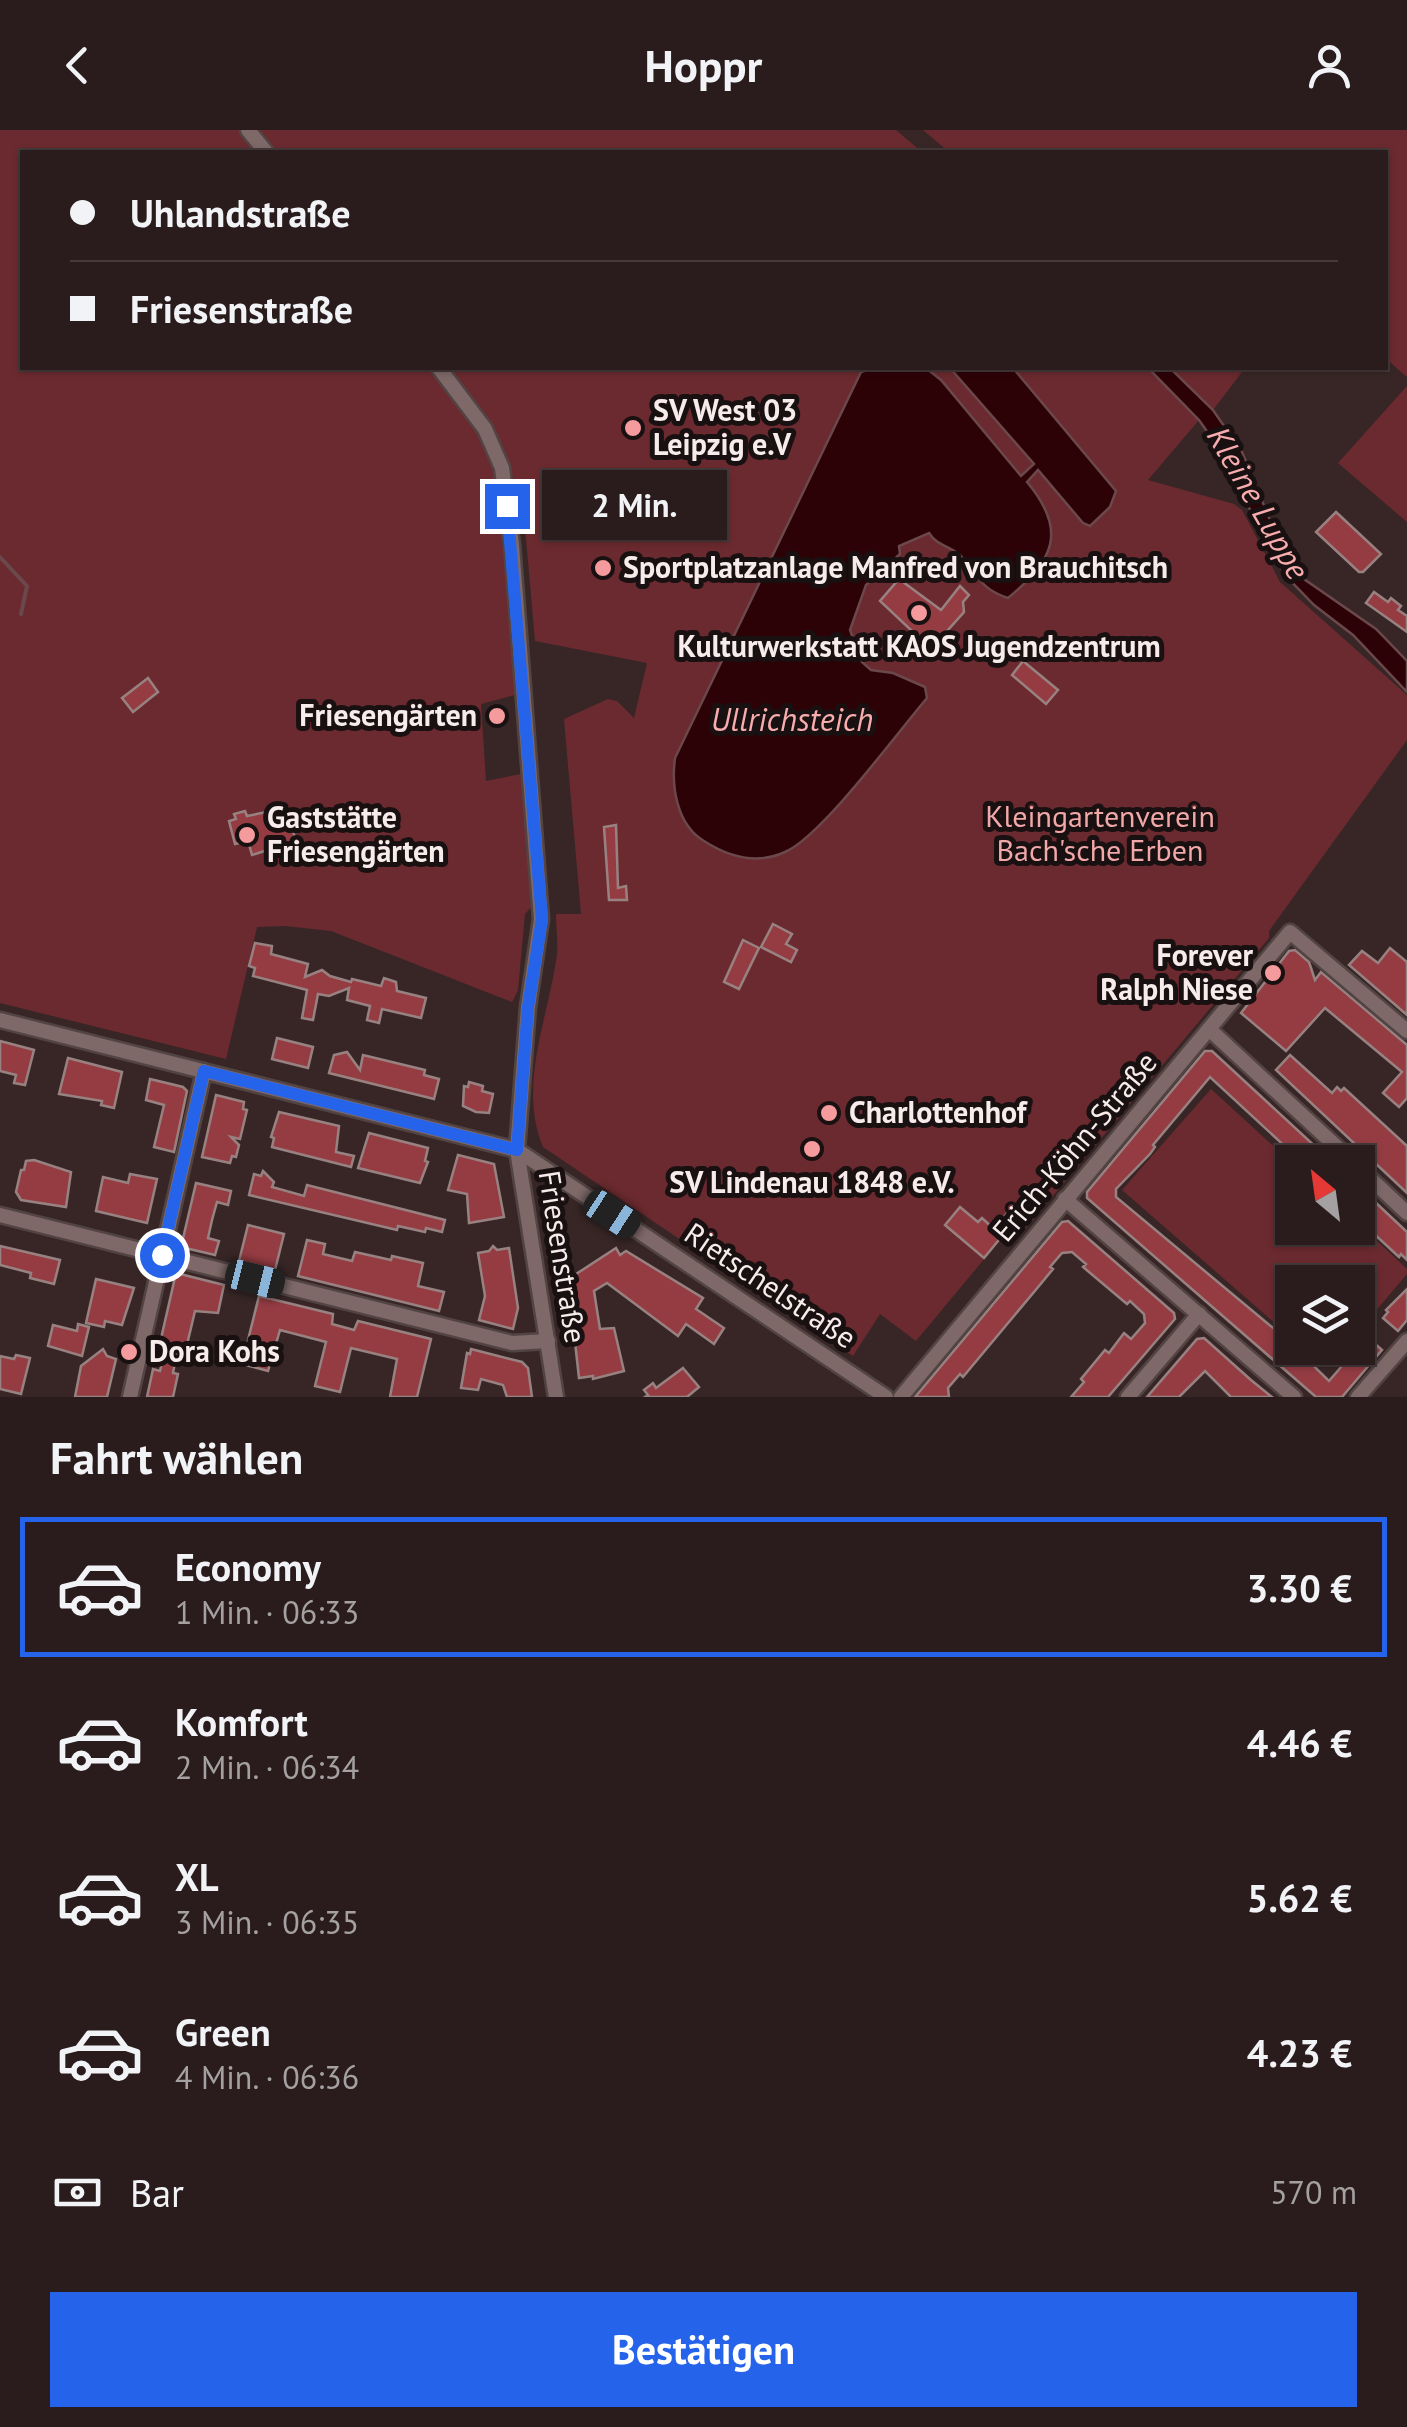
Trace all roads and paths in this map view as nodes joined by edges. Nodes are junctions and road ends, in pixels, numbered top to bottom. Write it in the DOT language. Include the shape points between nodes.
graph roads {
  1 [pos="248,130"];
  2 [pos="264,150"];
  3 [pos="440,370"];
  4 [pos="0,1020"];
  5 [pos="1209,1029"];
  6 [pos="1407,1031"];
  7 [pos="204,1071"];
  8 [pos="1334,1145"];
  9 [pos="517,1150"];
  10 [pos="1375,1183"];
  11 [pos="1066,1199"];
  12 [pos="1407,1213"];
  13 [pos="0,1215"];
  14 [pos="162,1255"];
  15 [pos="1199,1314"];
  16 [pos="1407,1341"];
  17 [pos="548,1342"];
  18 [pos="130,1397"];
  19 [pos="556,1397"];
  20 [pos="886,1397"];
  21 [pos="901,1397"];
  22 [pos="1128,1397"];
  23 [pos="1294,1397"];
  24 [pos="1358,1397"];
  1 -- 2 [label="street"];
  3 -- 9 [label="street, Friesenstraße" via="485,429 502,468 512,545 542,919"];
  4 -- 7 [label="street, Rietschelstraße"];
  5 -- 6 [label="street, Erich-Köhn-Straße" via="1290,932"];
  5 -- 8 [label="street"];
  5 -- 11 [label="street, Erich-Köhn-Straße"];
  7 -- 9 [label="street, Rietschelstraße"];
  7 -- 14 [label="street"];
  9 -- 17 [label="street, Friesenstraße"];
  9 -- 20 [label="street, Rietschelstraße"];
  10 -- 12 [label="street"];
  11 -- 15 [label="street"];
  11 -- 21 [label="street, Erich-Köhn-Straße"];
  13 -- 14 [label="street"];
  14 -- 17 [label="street" via="512,1343"];
  14 -- 18 [label="street"];
  15 -- 22 [label="street"];
  15 -- 23 [label="street"];
  16 -- 24 [label="street"];
  17 -- 19 [label="street, Friesenstraße"];
}
